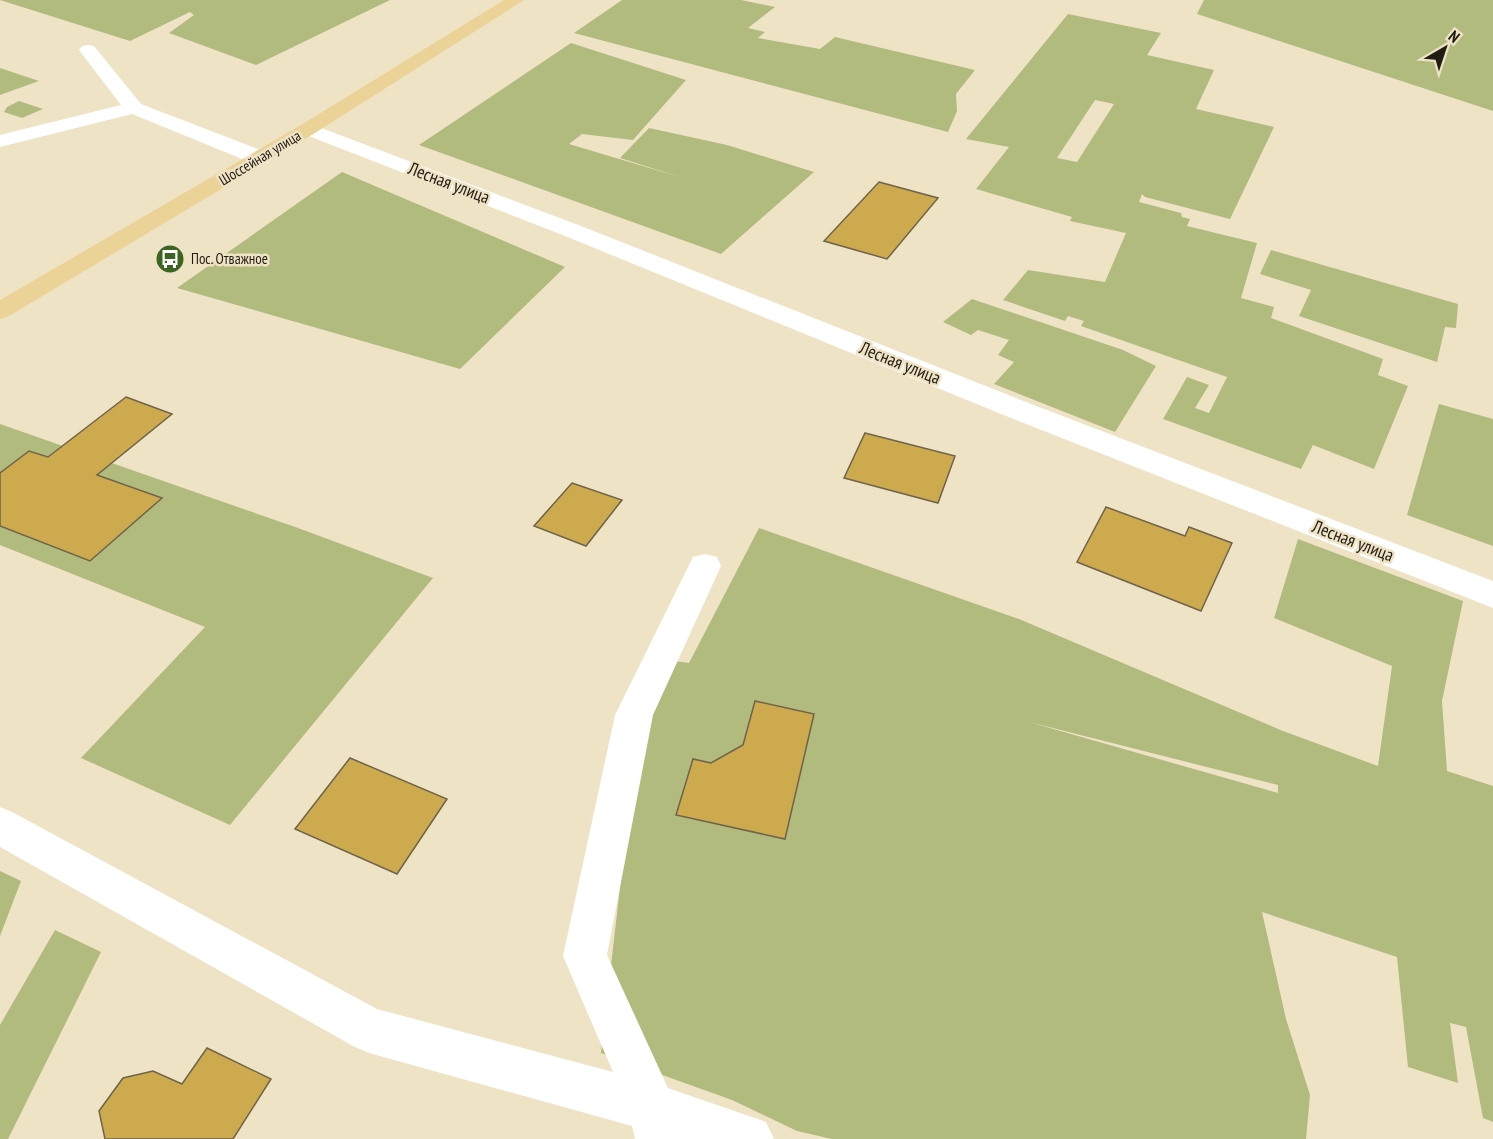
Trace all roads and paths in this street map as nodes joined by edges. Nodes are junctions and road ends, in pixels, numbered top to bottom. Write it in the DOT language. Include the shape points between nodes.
graph roads {
  1 [pos="516,0"];
  2 [pos="88,50"];
  3 [pos="134,108"];
  4 [pos="308,129"];
  5 [pos="0,141"];
  6 [pos="260,158"];
  7 [pos="0,311"];
  8 [pos="705,566"];
  9 [pos="1493,595"];
  10 [pos="0,826"];
  11 [pos="656,1123"];
  12 [pos="749,1139"];
  1 -- 4 [label="main road, Шоссейная улица"];
  2 -- 3 [label="street"];
  3 -- 5 [label="street"];
  3 -- 6 [label="street"];
  4 -- 6 [label="main road, Шоссейная улица"];
  4 -- 9 [label="street, Лесная улица"];
  6 -- 7 [label="main road, Шоссейная улица"];
  8 -- 11 [label="street" via="634,715 585,956"];
  10 -- 11 [label="street" via="369,1030"];
  11 -- 12 [label="street"];
}
